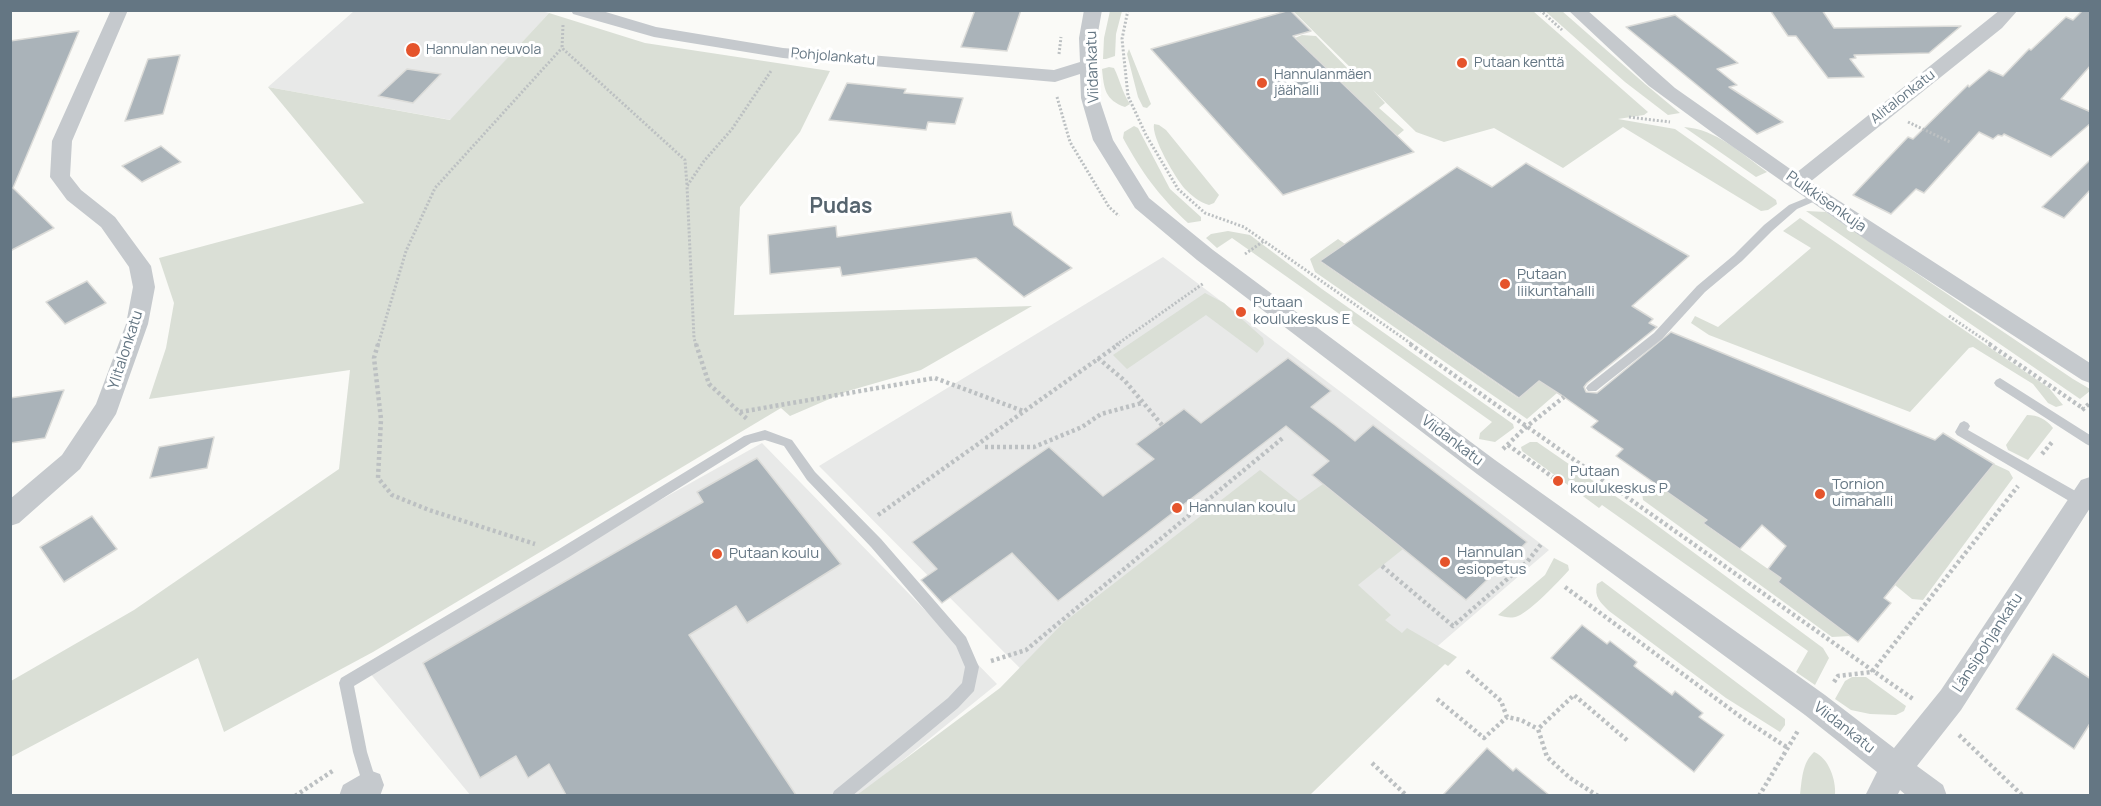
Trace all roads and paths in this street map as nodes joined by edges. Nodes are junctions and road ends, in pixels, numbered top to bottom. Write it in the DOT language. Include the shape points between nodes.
graph roads {
  1 [pos="120,10"];
  2 [pos="1093,10"];
  3 [pos="1128,10"];
  4 [pos="1576,10"];
  5 [pos="2010,10"];
  6 [pos="571,15"];
  7 [pos="562,48"];
  8 [pos="783,53"];
  9 [pos="1089,64"];
  10 [pos="1886,112"];
  11 [pos="1950,142"];
  12 [pos="1796,183"];
  13 [pos="687,186"];
  14 [pos="1816,197"];
  15 [pos="1263,241"];
  16 [pos="1224,268"];
  17 [pos="1098,358"];
  18 [pos="2091,374"];
  19 [pos="2000,383"];
  20 [pos="1592,388"];
  21 [pos="1564,397"];
  22 [pos="1142,403"];
  23 [pos="2091,403"];
  24 [pos="740,412"];
  25 [pos="1023,412"];
  26 [pos="1162,425"];
  27 [pos="2066,425"];
  28 [pos="1964,426"];
  29 [pos="1526,427"];
  30 [pos="765,435"];
  31 [pos="1284,437"];
  32 [pos="2091,441"];
  33 [pos="1508,445"];
  34 [pos="985,447"];
  35 [pos="2029,471"];
  36 [pos="1558,481"];
  37 [pos="2086,494"];
  38 [pos="10,515"];
  39 [pos="861,527"];
  40 [pos="1542,543"];
  41 [pos="564,553"];
  42 [pos="1382,566"];
  43 [pos="1565,587"];
  44 [pos="972,667"];
  45 [pos="1467,671"];
  46 [pos="1437,699"];
  47 [pos="1507,717"];
  48 [pos="1538,729"];
  49 [pos="1628,741"];
  50 [pos="1788,747"];
  51 [pos="360,752"];
  52 [pos="1372,763"];
  53 [pos="1896,770"];
  54 [pos="366,792"];
  55 [pos="295,795"];
  56 [pos="839,795"];
  57 [pos="1407,795"];
  58 [pos="1598,795"];
  59 [pos="1881,795"];
  60 [pos="1932,795"];
  1 -- 38 [label="street, Ylitalonkatu" via="62,141 60,177 74,195 108,222 140,266 144,287 137,324 107,407 71,462"];
  2 -- 9 [label="street, Viidankatu"];
  3 -- 15 [label="path" via="1122,39 1128,96 1151,144 1178,189 1205,213 1244,227"];
  4 -- 12 [label="street, Pulkkisenkuja" via="1666,90"];
  5 -- 10 [label="street, Alitalonkatu"];
  6 -- 7 [label="path"];
  6 -- 8 [label="street, Pohjolankatu"];
  7 -- 13 [label="path" via="685,160"];
  7 -- 41 [label="path" via="435,188 406,251 374,358 381,419 378,478 392,495"];
  8 -- 9 [label="street, Pohjolankatu" via="1055,76"];
  8 -- 13 [label="path" via="732,129"];
  9 -- 16 [label="street, Viidankatu" via="1090,98 1103,140 1142,203"];
  10 -- 11 [label="path"];
  10 -- 12 [label="street, Alitalonkatu"];
  12 -- 14 [label="street, Pulkkisenkuja"];
  13 -- 24 [label="path" via="694,338 709,384"];
  14 -- 18 [label="street, Pulkkisenkuja"];
  14 -- 20 [label="lane" via="1793,207 1768,228 1701,289 1658,336"];
  15 -- 16 [label="path"];
  15 -- 29 [label="path"];
  16 -- 17 [label="path"];
  16 -- 53 [label="street, Viidankatu" via="1496,474 1815,705"];
  17 -- 22 [label="path" via="1125,381"];
  17 -- 25 [label="path"];
  19 -- 27 [label="lane"];
  21 -- 29 [label="path"];
  22 -- 26 [label="path"];
  22 -- 34 [label="path" via="1101,414 1082,427 1034,447"];
  23 -- 27 [label="path"];
  24 -- 25 [label="path" via="935,378"];
  24 -- 30 [label="path"];
  25 -- 39 [label="path"];
  27 -- 32 [label="lane"];
  27 -- 35 [label="path"];
  28 -- 35 [label="lane" via="1961,432"];
  29 -- 35 [label="path" via="1872,672"];
  30 -- 39 [label="lane" via="788,443 811,476"];
  30 -- 41 [label="lane" via="748,439"];
  31 -- 44 [label="path" via="1026,650"];
  33 -- 36 [label="path"];
  35 -- 37 [label="lane"];
  37 -- 53 [label="street, Länsipohjankatu" via="1951,700"];
  39 -- 44 [label="lane" via="961,642"];
  40 -- 42 [label="path" via="1527,562 1453,626"];
  41 -- 51 [label="lane" via="346,683"];
  43 -- 50 [label="path" via="1745,720"];
  44 -- 56 [label="lane" via="969,686 953,704"];
  45 -- 47 [label="path" via="1501,700"];
  46 -- 47 [label="path" via="1484,738"];
  47 -- 48 [label="path"];
  48 -- 49 [label="path" via="1574,695"];
  48 -- 58 [label="path" via="1547,758"];
  51 -- 54 [label="lane"];
  51 -- 55 [label="path"];
  52 -- 57 [label="path"];
  53 -- 59 [label="street, Länsipohjankatu"];
  53 -- 60 [label="street, Viidankatu"];
}
